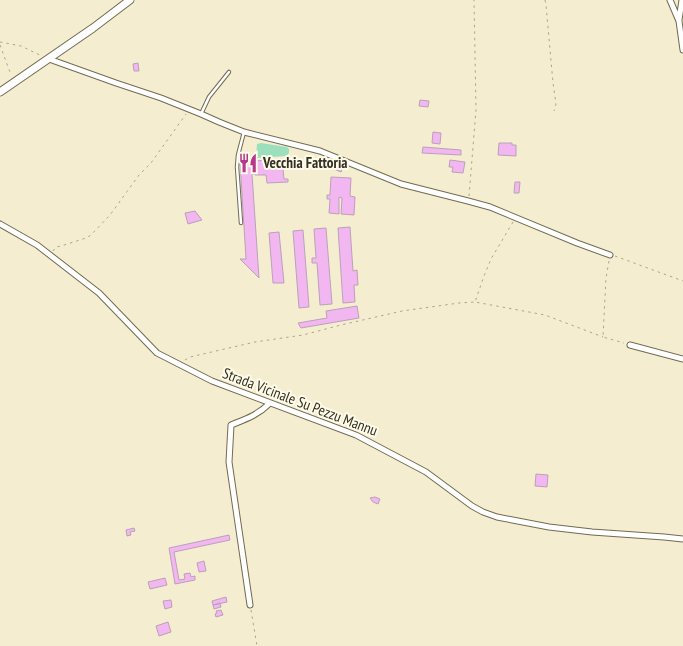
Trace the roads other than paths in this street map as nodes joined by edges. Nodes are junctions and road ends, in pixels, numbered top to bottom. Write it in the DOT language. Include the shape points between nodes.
graph roads {
  1 [pos="130,0"];
  2 [pos="670,0"];
  3 [pos="682,0"];
  4 [pos="679,21"];
  5 [pos="683,50"];
  6 [pos="49,59"];
  7 [pos="228,72"];
  8 [pos="0,92"];
  9 [pos="201,114"];
  10 [pos="244,132"];
  11 [pos="241,223"];
  12 [pos="0,224"];
  13 [pos="610,255"];
  14 [pos="630,345"];
  15 [pos="683,359"];
  16 [pos="270,403"];
  17 [pos="683,540"];
  18 [pos="250,605"];
  1 -- 6 [label="main road"];
  2 -- 4 [label="street"];
  3 -- 4 [label="street"];
  4 -- 5 [label="street"];
  6 -- 8 [label="main road"];
  6 -- 9 [label="street"];
  7 -- 9 [label="lane"];
  9 -- 10 [label="street"];
  10 -- 11 [label="lane" via="237,167"];
  10 -- 13 [label="street" via="320,151 402,184 516,217"];
  12 -- 16 [label="street, Strada Vicinale Su Pezzu Mannu" via="37,244 98,293 157,353 212,382"];
  14 -- 15 [label="street"];
  16 -- 17 [label="street, Strada Vicinale Su Pezzu Mannu" via="381,447 426,472 472,506 497,518 549,527"];
  16 -- 18 [label="street" via="262,411 231,425 229,462"];
}
